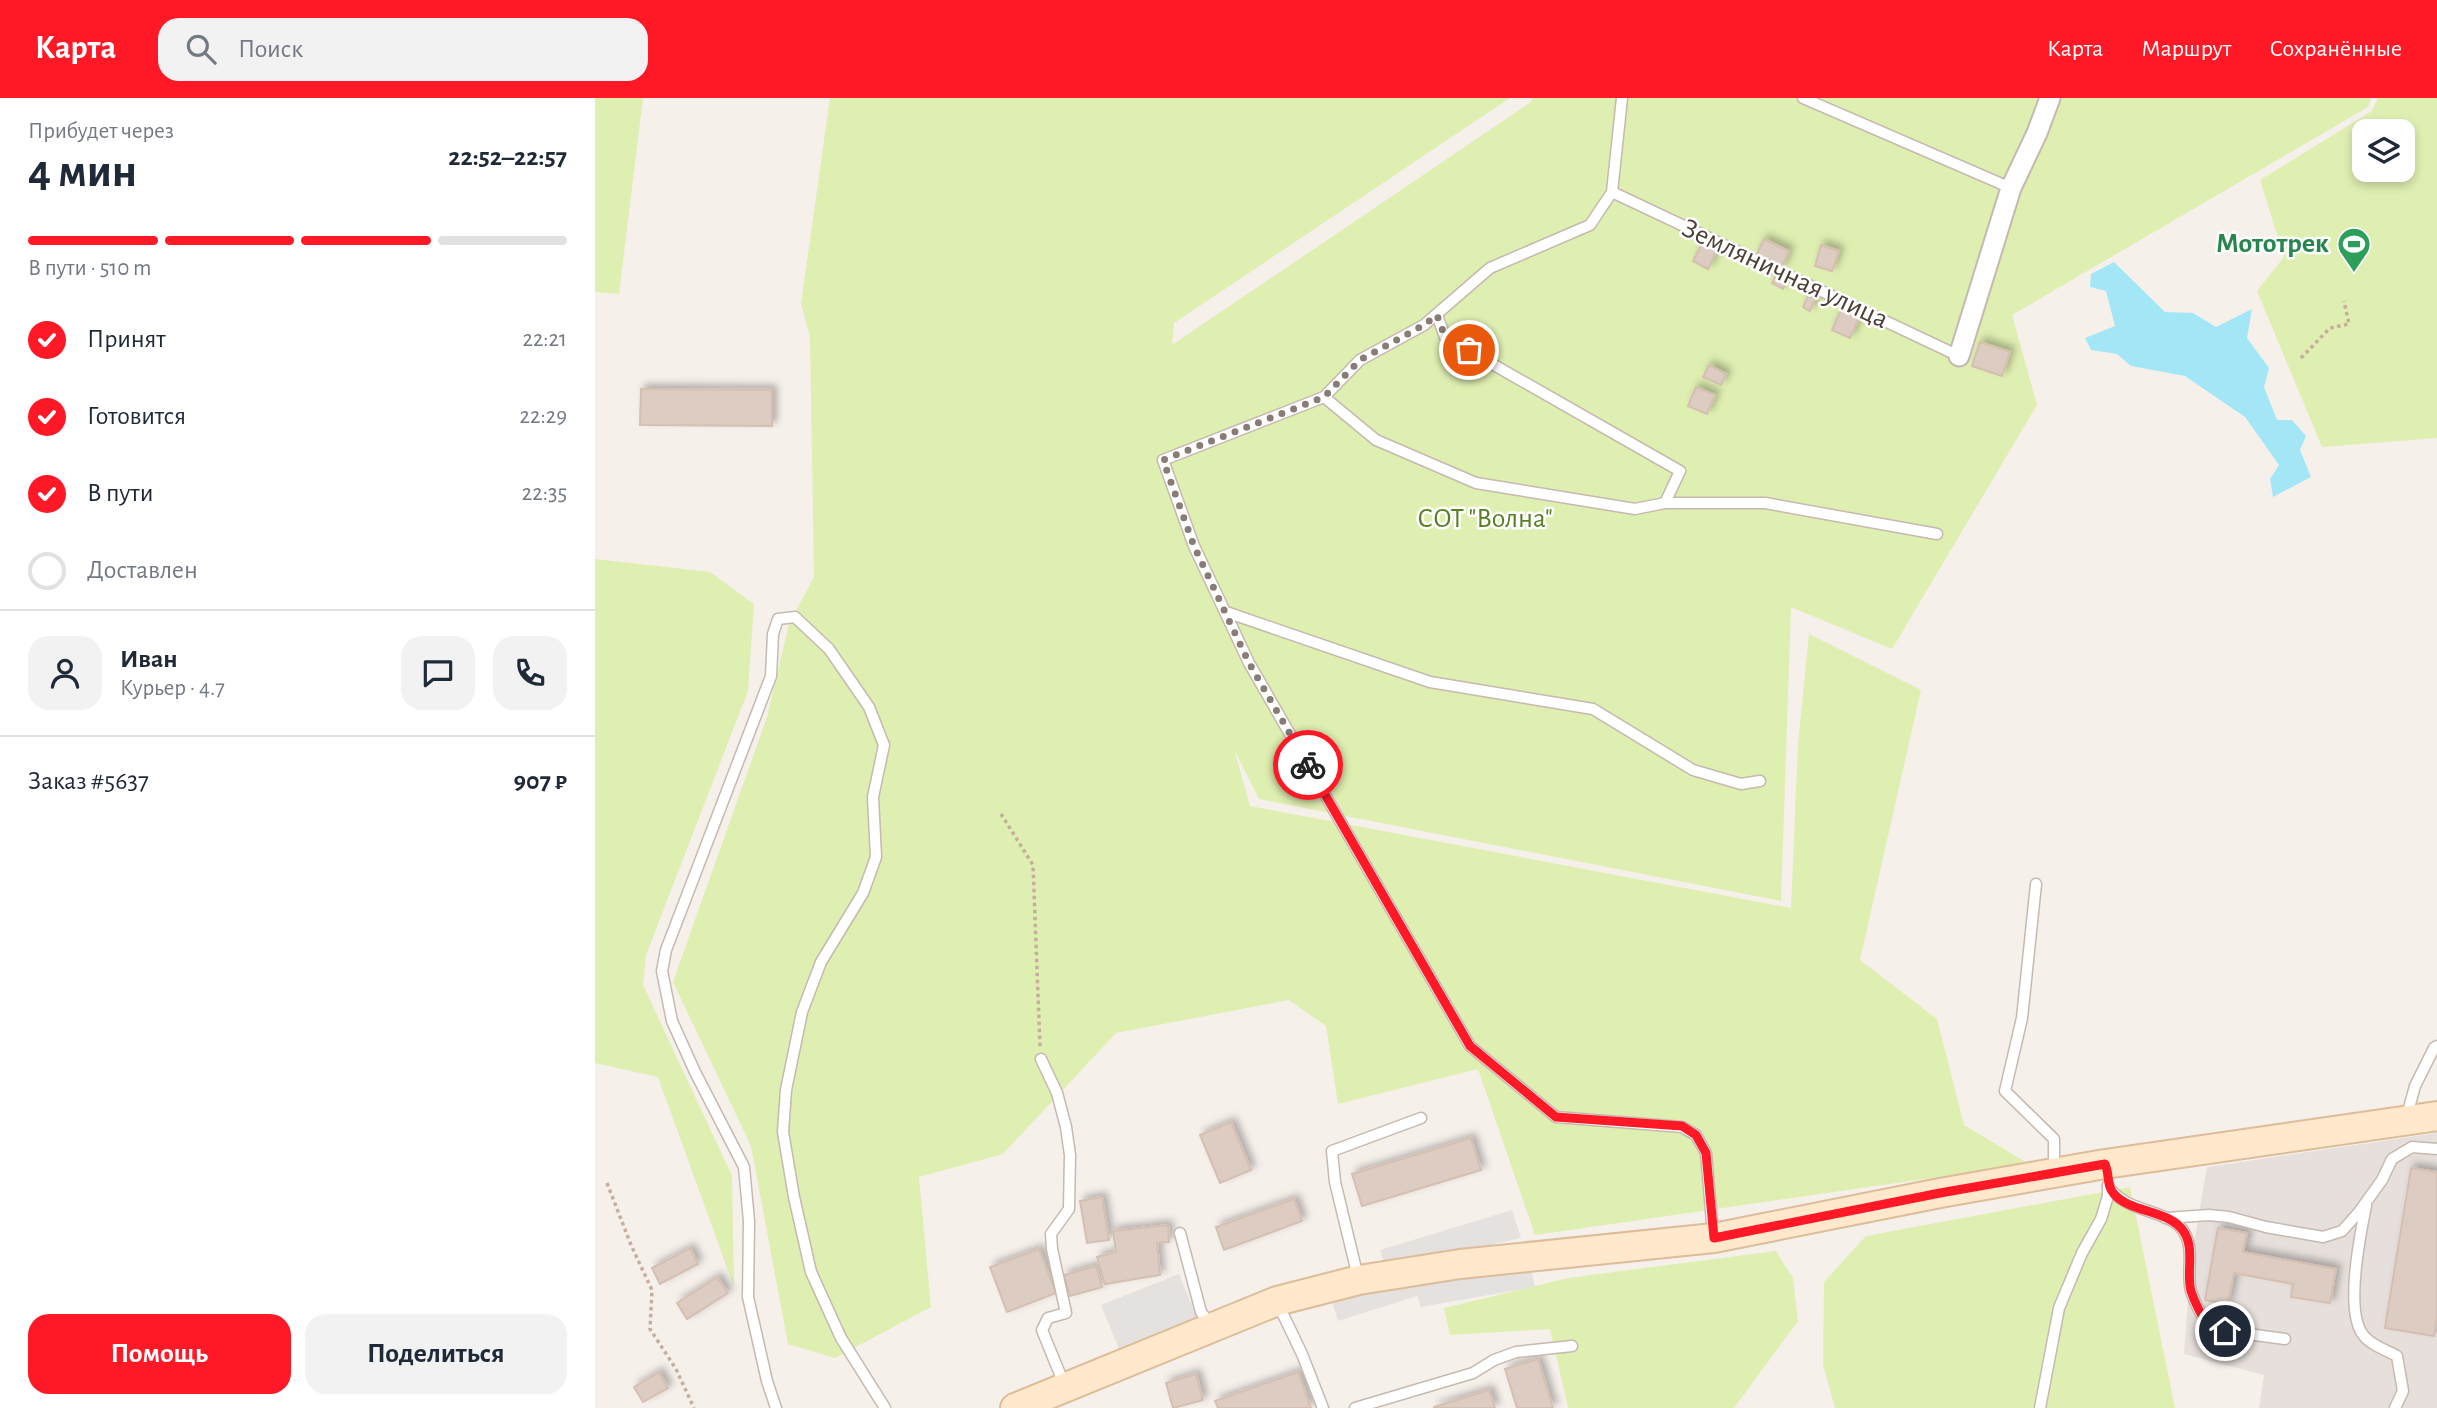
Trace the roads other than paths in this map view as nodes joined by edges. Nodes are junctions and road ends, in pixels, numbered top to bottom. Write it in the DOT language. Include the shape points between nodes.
graph roads {
  1 [pos="1622,98"];
  2 [pos="1803,98"];
  3 [pos="2050,98"];
  4 [pos="2011,188"];
  5 [pos="1612,192"];
  6 [pos="1437,315"];
  7 [pos="1959,356"];
  8 [pos="1324,397"];
  9 [pos="1665,503"];
  10 [pos="1937,534"];
  11 [pos="1226,612"];
  12 [pos="1760,781"];
  13 [pos="2036,884"];
  14 [pos="2437,1046"];
  15 [pos="1041,1059"];
  16 [pos="2437,1116"];
  17 [pos="1421,1118"];
  18 [pos="2405,1122"];
  19 [pos="2437,1149"];
  20 [pos="2055,1173"];
  21 [pos="2106,1175"];
  22 [pos="2366,1202"];
  23 [pos="2167,1218"];
  24 [pos="1180,1233"];
  25 [pos="1714,1238"];
  26 [pos="1359,1280"];
  27 [pos="1277,1301"];
  28 [pos="1212,1327"];
  29 [pos="2285,1339"];
  30 [pos="1572,1346"];
  31 [pos="1057,1394"];
  32 [pos="776,1408"];
  33 [pos="885,1408"];
  34 [pos="1015,1408"];
  35 [pos="1323,1408"];
  36 [pos="1355,1408"];
  37 [pos="2040,1408"];
  38 [pos="2395,1408"];
  1 -- 5 [label="lane"];
  2 -- 4 [label="lane"];
  3 -- 4 [label="street"];
  4 -- 7 [label="street"];
  5 -- 6 [label="lane" via="1590,225 1490,268"];
  5 -- 7 [label="lane, Земляничная улица"];
  6 -- 8 [label="lane" via="1360,360"];
  6 -- 9 [label="lane" via="1445,337 1680,471"];
  8 -- 9 [label="lane" via="1376,440 1476,483 1635,509"];
  8 -- 11 [label="lane" via="1163,460 1194,546"];
  9 -- 10 [label="lane" via="1765,503"];
  11 -- 12 [label="lane" via="1430,682 1593,709 1693,770 1741,784"];
  11 -- 25 [label="lane" via="1249,663 1470,1046 1556,1117 1682,1126 1696,1135 1706,1153"];
  13 -- 20 [label="lane" via="2022,1018 2005,1091 2054,1139"];
  14 -- 18 [label="lane" via="2415,1086"];
  15 -- 31 [label="lane" via="1057,1093 1070,1155 1069,1209 1051,1234 1066,1313 1048,1318 1042,1330"];
  16 -- 18 [label="street"];
  17 -- 26 [label="lane" via="1332,1152"];
  18 -- 21 [label="street"];
  19 -- 22 [label="lane" via="2412,1147 2392,1159"];
  20 -- 21 [label="street"];
  20 -- 25 [label="street"];
  21 -- 23 [label="lane" via="2115,1197"];
  21 -- 37 [label="lane" via="2108,1196 2101,1219 2059,1308"];
  22 -- 23 [label="lane" via="2342,1231 2323,1237 2229,1217"];
  22 -- 38 [label="lane" via="2355,1261 2356,1317 2363,1335 2397,1356 2403,1391"];
  23 -- 29 [label="lane" via="2184,1231 2191,1289 2210,1329"];
  24 -- 28 [label="lane" via="1201,1312"];
  25 -- 26 [label="street" via="1460,1264"];
  26 -- 27 [label="street"];
  27 -- 28 [label="street"];
  27 -- 35 [label="lane"];
  28 -- 31 [label="street"];
  30 -- 36 [label="lane" via="1516,1352 1463,1377"];
  31 -- 34 [label="street"];
  32 -- 33 [label="lane" via="748,1297 750,1221 744,1167 672,1021 662,971 666,950 771,676 778,619 795,617 829,649 863,697 884,744 873,797 876,857 863,893 821,962 802,1012 786,1090 783,1132 811,1272 841,1338"];
}
